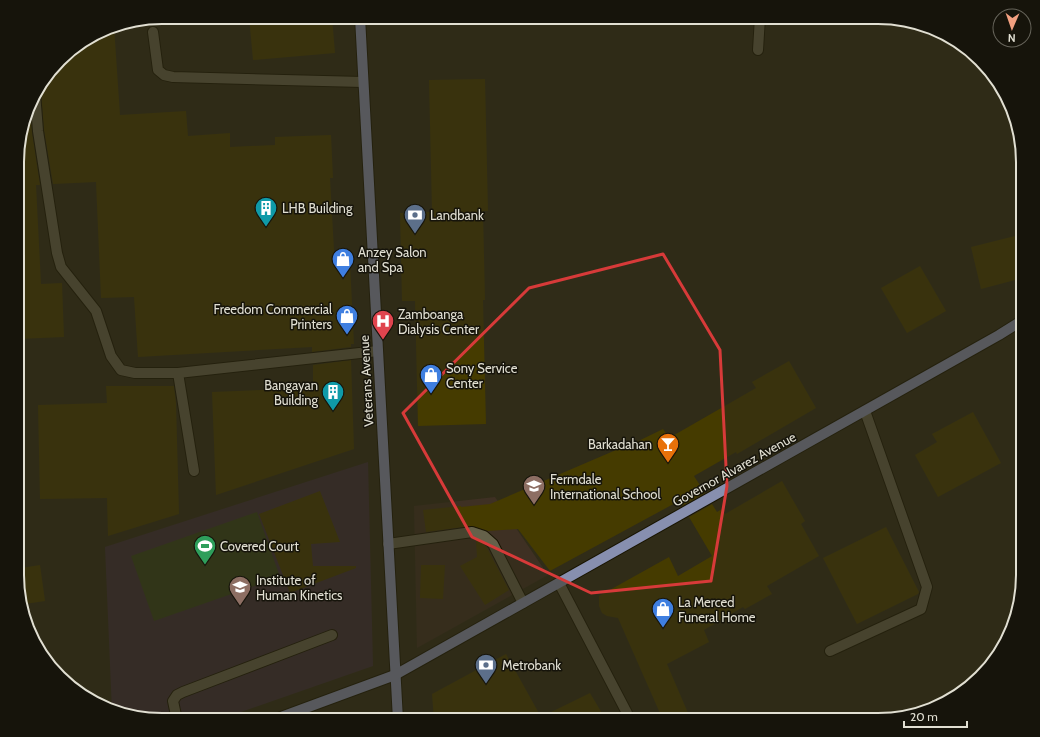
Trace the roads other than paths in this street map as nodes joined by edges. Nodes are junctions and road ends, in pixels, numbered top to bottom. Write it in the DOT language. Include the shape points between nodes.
graph roads {
  1 [pos="360,24"];
  2 [pos="760,24"];
  3 [pos="153,32"];
  4 [pos="758,50"];
  5 [pos="364,82"];
  6 [pos="36,105"];
  7 [pos="1016,324"];
  8 [pos="378,351"];
  9 [pos="178,372"];
  10 [pos="864,410"];
  11 [pos="194,471"];
  12 [pos="388,544"];
  13 [pos="559,583"];
  14 [pos="523,603"];
  15 [pos="332,635"];
  16 [pos="830,651"];
  17 [pos="395,675"];
  18 [pos="627,712"];
  19 [pos="176,713"];
  20 [pos="292,713"];
  21 [pos="398,713"];
  1 -- 5 [label="main road, Veterans Avenue"];
  2 -- 4 [label="street"];
  3 -- 5 [label="street" via="158,70 164,75"];
  5 -- 8 [label="main road, Veterans Avenue"];
  6 -- 9 [label="street" via="61,267 96,311 111,356 121,370 135,373"];
  7 -- 10 [label="main road, Governor Alvarez Avenue"];
  8 -- 9 [label="street"];
  8 -- 12 [label="main road, Veterans Avenue"];
  9 -- 11 [label="street"];
  10 -- 13 [label="main road, Governor Alvarez Avenue"];
  10 -- 16 [label="street" via="927,587 921,609"];
  12 -- 14 [label="street" via="472,532 484,536 494,544"];
  12 -- 17 [label="main road, Veterans Avenue"];
  13 -- 14 [label="main road, Governor Alvarez Avenue"];
  13 -- 18 [label="street"];
  14 -- 17 [label="main road, Governor Alvarez Avenue"];
  15 -- 19 [label="street" via="183,692 173,701"];
  17 -- 20 [label="main road, Governor Alvarez Avenue"];
  17 -- 21 [label="main road, Veterans Avenue"];
}
